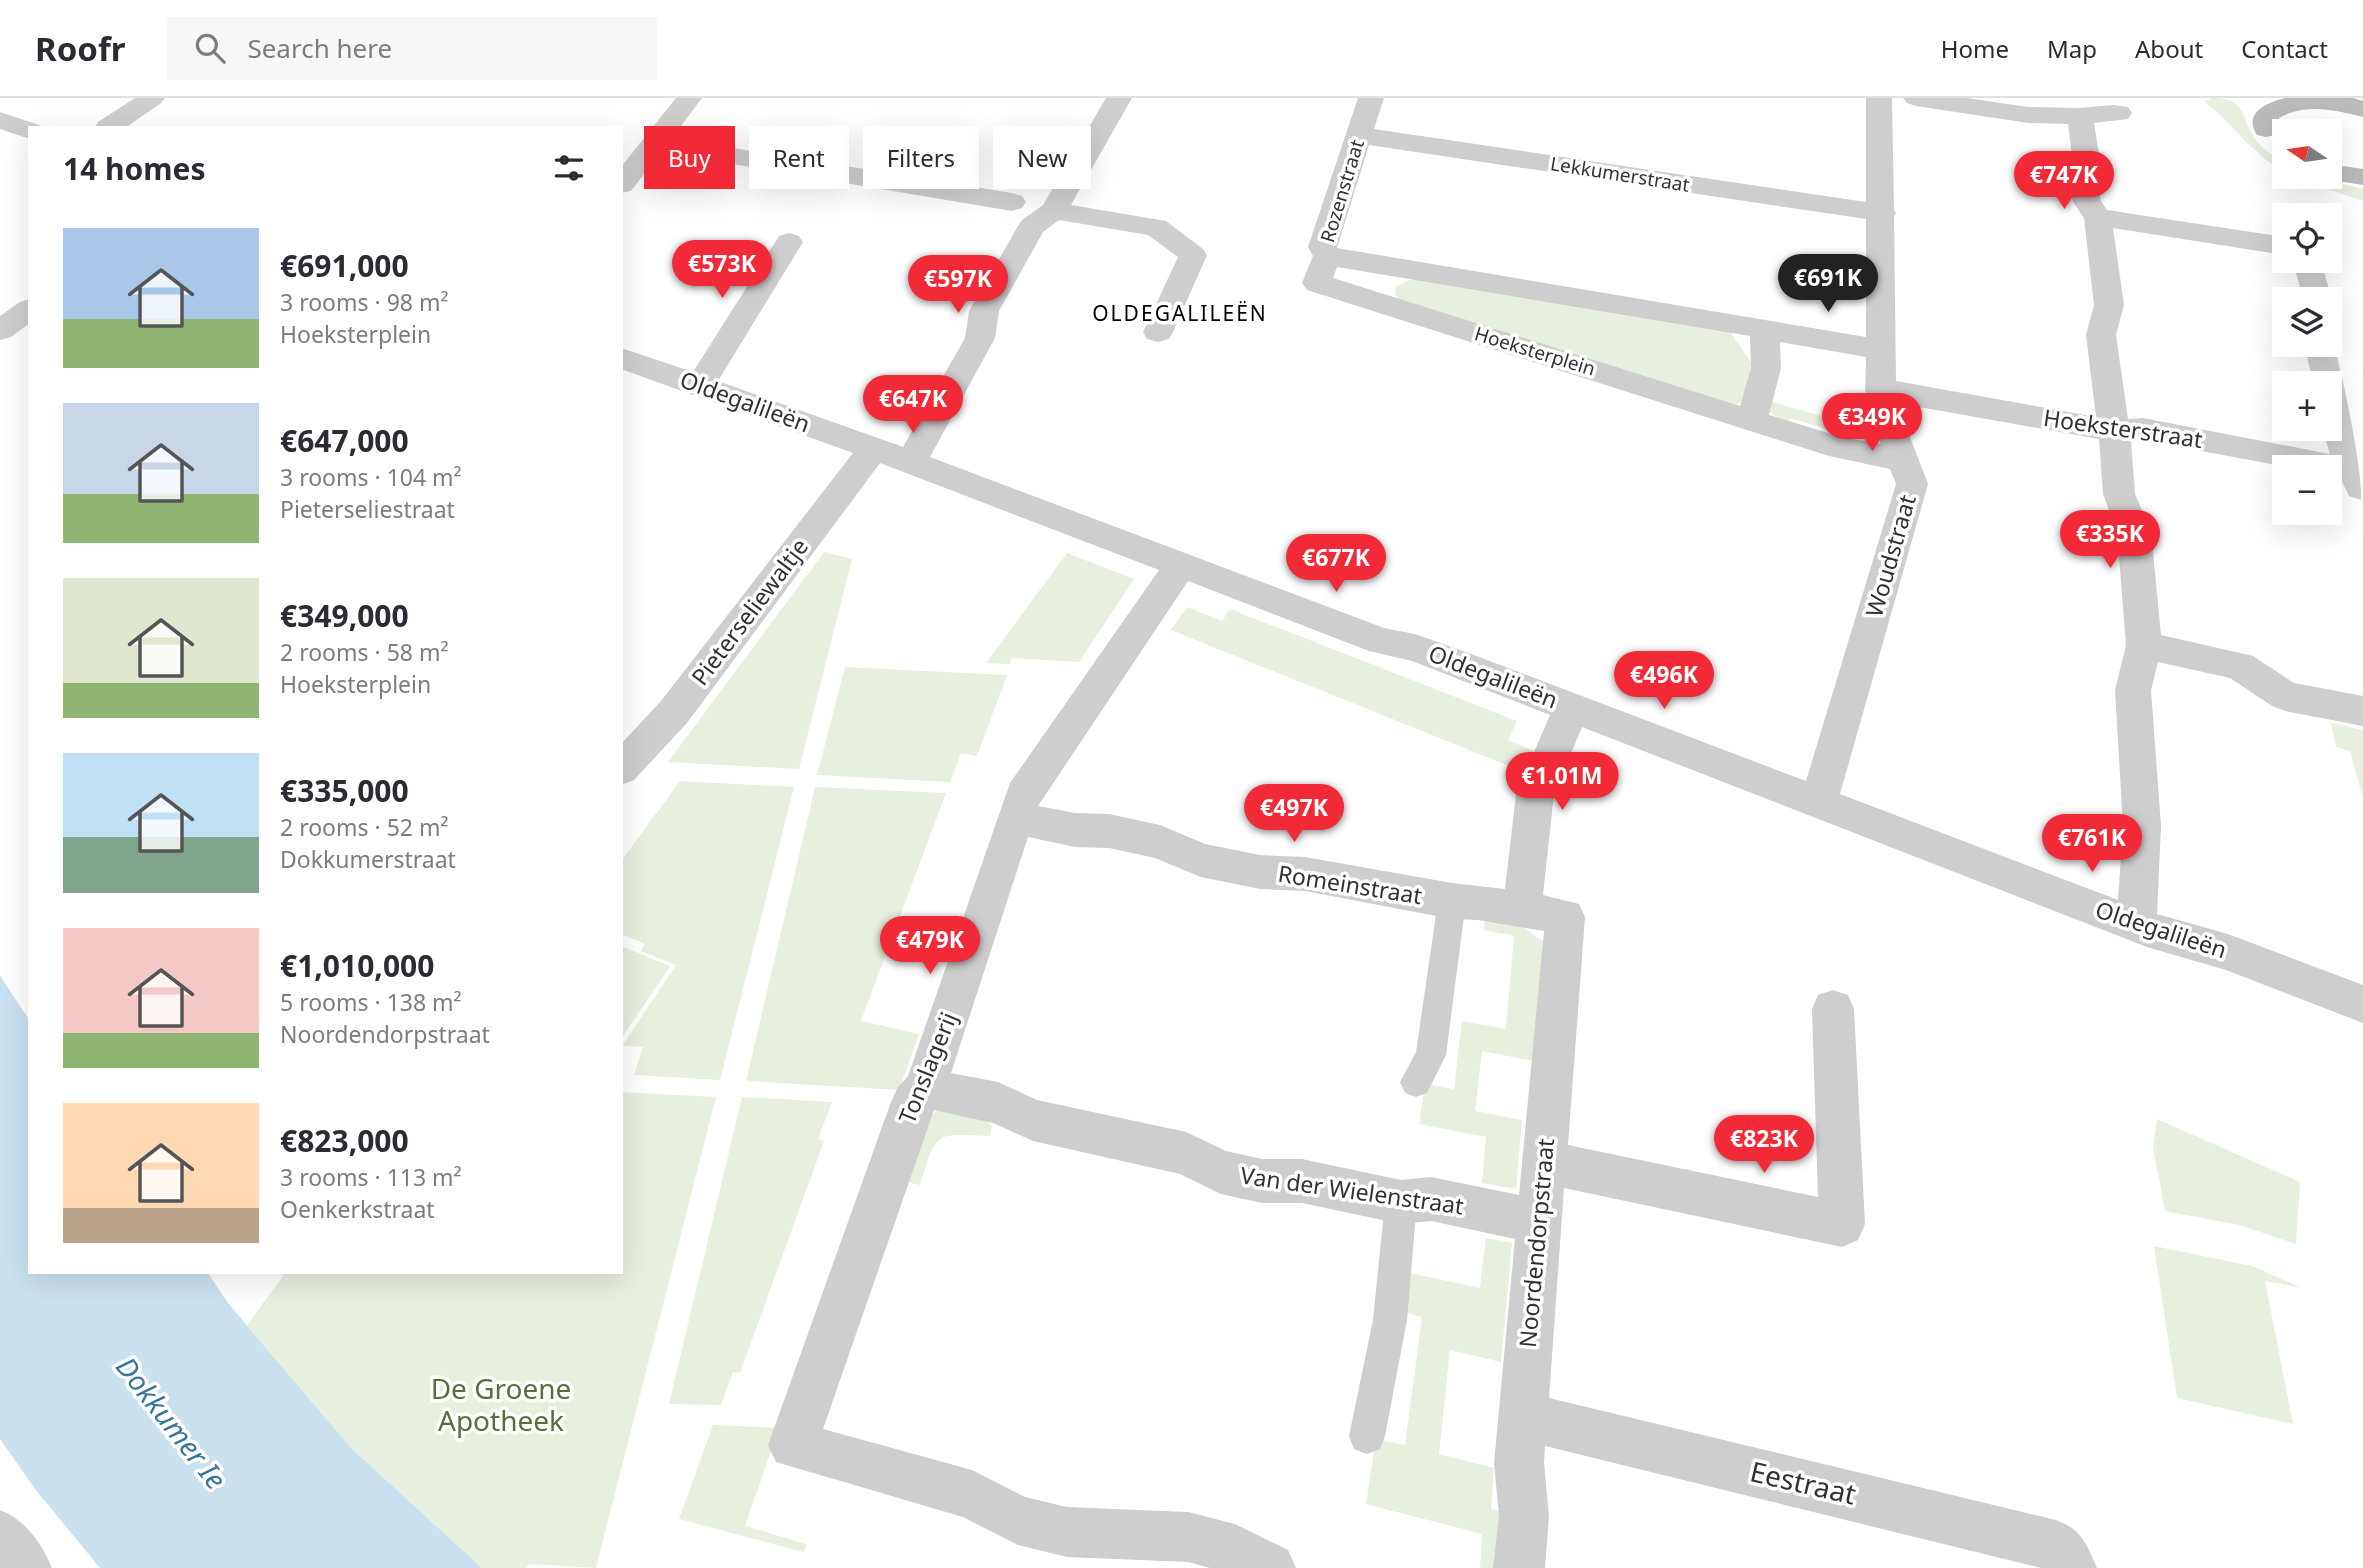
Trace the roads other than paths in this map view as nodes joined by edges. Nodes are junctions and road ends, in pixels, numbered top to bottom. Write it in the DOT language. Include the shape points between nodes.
graph roads {
  1 [pos="152,98"];
  2 [pos="689,98"];
  3 [pos="1119,98"];
  4 [pos="1371,98"];
  5 [pos="1879,98"];
  6 [pos="2317,98"];
  7 [pos="1921,99"];
  8 [pos="2246,100"];
  9 [pos="2357,105"];
  10 [pos="2119,114"];
  11 [pos="2080,116"];
  12 [pos="18,126"];
  13 [pos="110,126"];
  14 [pos="667,126"];
  15 [pos="2266,129"];
  16 [pos="1359,135"];
  17 [pos="2272,136"];
  18 [pos="0,143"];
  19 [pos="644,156"];
  20 [pos="735,156"];
  21 [pos="2342,174"];
  22 [pos="2363,177"];
  23 [pos="623,183"];
  24 [pos="1012,202"];
  25 [pos="1054,211"];
  26 [pos="1882,214"];
  27 [pos="2098,217"];
  28 [pos="789,242"];
  29 [pos="2272,244"];
  30 [pos="1322,270"];
  31 [pos="28,310"];
  32 [pos="1765,329"];
  33 [pos="0,330"];
  34 [pos="1158,332"];
  35 [pos="1882,350"];
  36 [pos="623,359"];
  37 [pos="700,386"];
  38 [pos="1881,389"];
  39 [pos="1752,421"];
  40 [pos="2114,431"];
  41 [pos="2341,441"];
  42 [pos="873,450"];
  43 [pos="1903,460"];
  44 [pos="911,462"];
  45 [pos="2359,480"];
  46 [pos="1181,565"];
  47 [pos="2144,645"];
  48 [pos="1572,707"];
  49 [pos="2363,711"];
  50 [pos="623,767"];
  51 [pos="1819,802"];
  52 [pos="1015,818"];
  53 [pos="1452,901"];
  54 [pos="1522,909"];
  55 [pos="1565,917"];
  56 [pos="2137,924"];
  57 [pos="2363,1004"];
  58 [pos="1833,1009"];
  59 [pos="1416,1082"];
  60 [pos="925,1087"];
  61 [pos="1544,1162"];
  62 [pos="1401,1202"];
  63 [pos="1538,1221"];
  64 [pos="1523,1416"];
  65 [pos="1367,1436"];
  66 [pos="0,1535"];
  67 [pos="26,1568"];
  68 [pos="1270,1568"];
  69 [pos="1520,1568"];
  70 [pos="2071,1568"];
  1 -- 13 [label="street"];
  2 -- 14 [label="street"];
  3 -- 25 [label="street"];
  4 -- 16 [label="street, Rozenstraat"];
  5 -- 26 [label="street, Woudstraat"];
  6 -- 9 [label="main road"];
  6 -- 15 [label="main road" via="2275,105 2266,116"];
  7 -- 11 [label="street" via="2028,115 2042,111"];
  8 -- 15 [label="main road"];
  10 -- 11 [label="street" via="2100,111"];
  11 -- 27 [label="street" via="2088,173 2083,182 2087,202"];
  12 -- 18 [label="street"];
  15 -- 17 [label="main road"];
  16 -- 26 [label="street, Lekkumerstraat"];
  16 -- 30 [label="street, Rozenstraat" via="1322,247"];
  19 -- 23 [label="street"];
  20 -- 24 [label="street"];
  21 -- 22 [label="main road"];
  25 -- 34 [label="street" via="1156,227 1193,255"];
  25 -- 44 [label="street" via="1032,226 1025,238 984,311 980,338"];
  26 -- 35 [label="street, Woudstraat"];
  27 -- 29 [label="street"];
  27 -- 40 [label="street" via="2109,305 2101,335"];
  28 -- 37 [label="street"];
  30 -- 32 [label="street"];
  30 -- 39 [label="street, Hoeksterplein"];
  31 -- 33 [label="street"];
  32 -- 35 [label="street"];
  32 -- 39 [label="street" via="1766,368"];
  35 -- 38 [label="street, Woudstraat"];
  36 -- 37 [label="street, Oldegalileën"];
  37 -- 42 [label="street, Oldegalileën"];
  38 -- 40 [label="street, Hoeksterstraat"];
  38 -- 43 [label="street, Woudstraat" via="1884,415"];
  39 -- 43 [label="street, Hoeksterplein"];
  40 -- 45 [label="street, Hoeksterstraat" via="2143,429 2304,459"];
  40 -- 47 [label="street" via="2119,494 2134,530"];
  41 -- 45 [label="street"];
  42 -- 44 [label="street, Oldegalileën"];
  42 -- 50 [label="street, Pieterseliewaltje" via="674,712"];
  43 -- 51 [label="street, Woudstraat" via="1912,484"];
  44 -- 46 [label="street, Oldegalileën"];
  46 -- 48 [label="street, Oldegalileën"];
  46 -- 52 [label="street, Tonslagerij" via="1023,794"];
  47 -- 49 [label="street" via="2241,666 2285,696"];
  47 -- 56 [label="street" via="2133,690 2142,827"];
  48 -- 51 [label="street, Oldegalileën"];
  48 -- 54 [label="street" via="1535,794"];
  51 -- 56 [label="street, Oldegalileën"];
  52 -- 53 [label="street, Romeinstraat" via="1147,839 1201,860 1260,872 1305,874"];
  52 -- 60 [label="street, Tonslagerij"];
  53 -- 54 [label="street, Romeinstraat"];
  53 -- 59 [label="lane" via="1431,1055"];
  54 -- 55 [label="street, Romeinstraat"];
  55 -- 61 [label="street, Noordendorpstraat"];
  56 -- 57 [label="street, Oldegalileën" via="2228,952"];
  58 -- 61 [label="street" via="1842,1224"];
  60 -- 62 [label="street, Van der Wielenstraat" via="998,1104 1033,1119 1186,1154 1221,1172 1262,1181 1302,1181"];
  60 -- 68 [label="street, Tonslagerij" via="913,1102 793,1445 972,1495 1018,1520 1067,1532 1188,1537 1235,1549"];
  61 -- 63 [label="street, Noordendorpstraat"];
  62 -- 63 [label="street, Van der Wielenstraat" via="1431,1199"];
  62 -- 65 [label="lane" via="1398,1254"];
  63 -- 64 [label="street, Noordendorpstraat"];
  64 -- 69 [label="street, Noordendorpstraat"];
  64 -- 70 [label="street, Eestraat" via="2056,1545"];
  66 -- 67 [label="street"];
}
